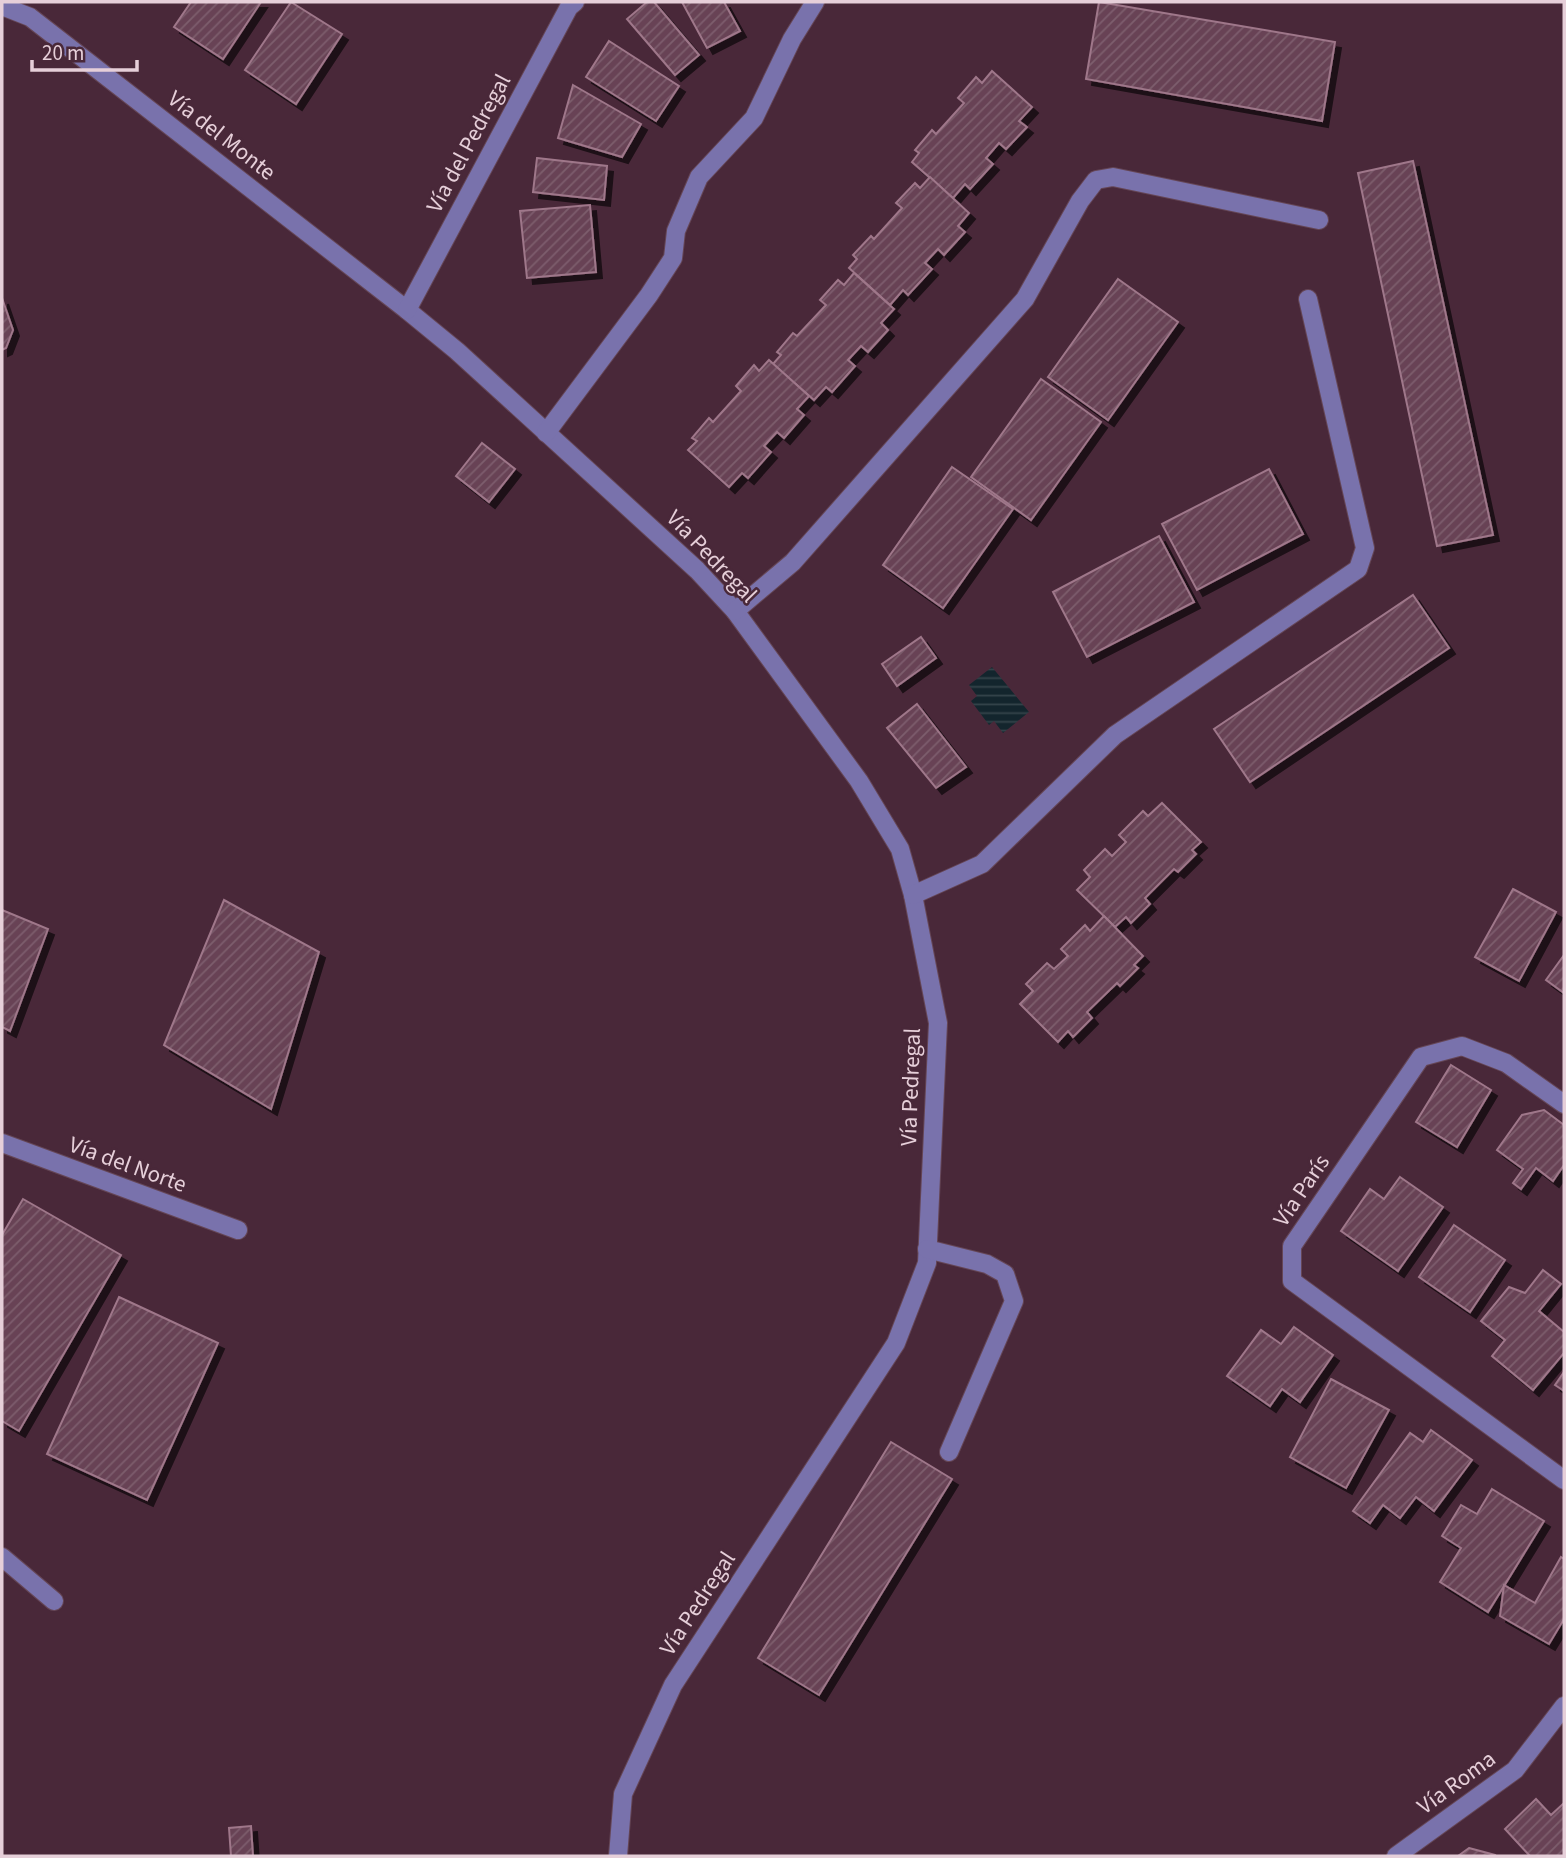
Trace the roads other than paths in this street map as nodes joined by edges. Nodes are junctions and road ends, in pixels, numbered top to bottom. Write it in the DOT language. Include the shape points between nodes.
graph roads {
  1 [pos="575,2"];
  2 [pos="815,2"];
  3 [pos="2,6"];
  4 [pos="1319,220"];
  5 [pos="1308,299"];
  6 [pos="407,310"];
  7 [pos="546,433"];
  8 [pos="735,611"];
  9 [pos="913,895"];
  10 [pos="1564,1104"];
  11 [pos="2,1143"];
  12 [pos="238,1230"];
  13 [pos="927,1249"];
  14 [pos="949,1452"];
  15 [pos="1564,1480"];
  16 [pos="2,1557"];
  17 [pos="54,1601"];
  18 [pos="1564,1706"];
  19 [pos="618,1856"];
  20 [pos="1396,1856"];
  1 -- 6 [label="street, Vía del Pedregal"];
  2 -- 7 [label="street" via="754,118 699,177 676,231 673,258"];
  3 -- 6 [label="street, Vía del Monte" via="30,17"];
  4 -- 8 [label="street" via="1113,177 1096,180 1025,299 793,562"];
  5 -- 9 [label="street" via="1365,548 1358,569 1115,735 982,864"];
  6 -- 7 [label="street, Vía Pedregal"];
  7 -- 8 [label="street, Vía Pedregal" via="697,570"];
  8 -- 9 [label="street, Vía Pedregal" via="859,781 900,849"];
  9 -- 13 [label="street, Vía Pedregal" via="938,1023"];
  10 -- 15 [label="street, Vía París" via="1506,1063 1462,1046 1421,1057 1292,1246 1292,1281"];
  11 -- 12 [label="street, Vía del Norte"];
  13 -- 14 [label="street" via="987,1264 1005,1274 1014,1301"];
  13 -- 19 [label="street, Vía Pedregal" via="927,1263 896,1343 673,1685 623,1794"];
  16 -- 17 [label="street"];
  18 -- 20 [label="street, Vía Roma" via="1514,1770"];
}
